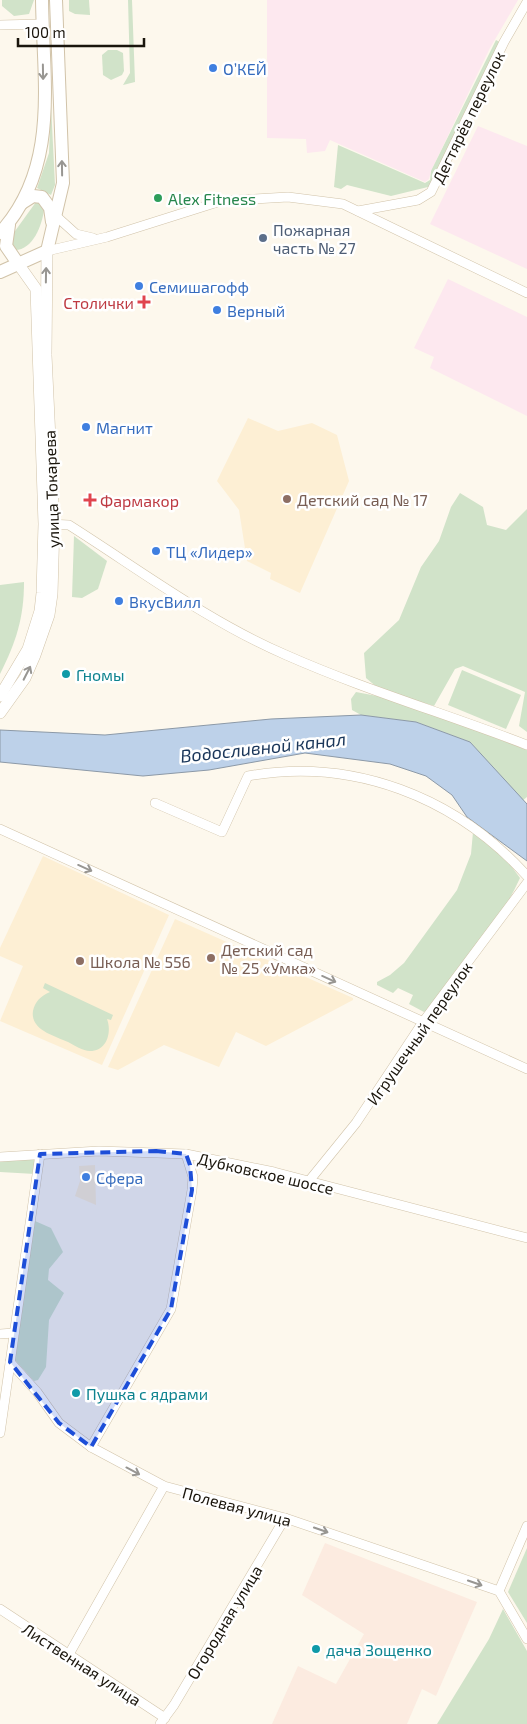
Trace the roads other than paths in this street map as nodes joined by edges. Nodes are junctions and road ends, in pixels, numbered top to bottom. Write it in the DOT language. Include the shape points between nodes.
graph roads {
  1 [pos="42,0"];
  2 [pos="56,0"];
  3 [pos="527,2"];
  4 [pos="0,24"];
  5 [pos="42,24"];
  6 [pos="22,203"];
  7 [pos="358,211"];
  8 [pos="10,222"];
  9 [pos="54,222"];
  10 [pos="0,233"];
  11 [pos="103,238"];
  12 [pos="47,251"];
  13 [pos="19,265"];
  14 [pos="0,272"];
  15 [pos="527,293"];
  16 [pos="49,524"];
  17 [pos="0,696"];
  18 [pos="0,713"];
  19 [pos="527,745"];
  20 [pos="155,803"];
  21 [pos="0,830"];
  22 [pos="527,876"];
  23 [pos="527,883"];
  24 [pos="423,1022"];
  25 [pos="527,1069"];
  26 [pos="40,1154"];
  27 [pos="186,1154"];
  28 [pos="0,1157"];
  29 [pos="309,1181"];
  30 [pos="527,1238"];
  31 [pos="14,1333"];
  32 [pos="0,1334"];
  33 [pos="10,1362"];
  34 [pos="0,1433"];
  35 [pos="91,1446"];
  36 [pos="164,1486"];
  37 [pos="285,1518"];
  38 [pos="527,1526"];
  39 [pos="499,1591"];
  40 [pos="0,1609"];
  41 [pos="527,1639"];
  42 [pos="68,1656"];
  43 [pos="162,1721"];
  1 -- 5 [label="highway"];
  9 -- 2 [label="highway, one-way" via="63,183"];
  3 -- 7 [label="street, Дегтярёв переулок" via="504,42 432,192 418,200"];
  4 -- 5 [label="street"];
  5 -- 6 [label="highway, one-way" via="44,137 38,166"];
  6 -- 8 [label="highway"];
  6 -- 9 [label="highway" via="33,196 42,197"];
  7 -- 11 [label="street" via="343,204 312,199 271,197 221,201"];
  7 -- 15 [label="street"];
  8 -- 10 [label="highway"];
  8 -- 13 [label="highway" via="6,246"];
  9 -- 11 [label="street" via="76,234"];
  9 -- 12 [label="highway"];
  11 -- 12 [label="street"];
  12 -- 13 [label="highway"];
  16 -- 12 [label="main road, улица Токарева, one-way"];
  13 -- 14 [label="highway"];
  13 -- 16 [label="main road, улица Токарева" via="36,289"];
  16 -- 17 [label="main road, улица Токарева" via="40,611 28,650"];
  18 -- 16 [label="main road, улица Токарева, one-way" via="25,678 49,614 52,585"];
  16 -- 19 [label="street" via="69,525 211,616 285,654 361,686 445,713"];
  20 -- 22 [label="street" via="222,832 248,776 306,769 363,777 387,783 425,800 470,826 504,850"];
  21 -- 24 [label="street, one-way"];
  23 -- 24 [label="street, Игрушечный переулок"];
  24 -- 25 [label="street"];
  24 -- 29 [label="street, Игрушечный переулок" via="356,1123"];
  26 -- 27 [label="street, Дубковское шоссе" via="126,1150"];
  26 -- 28 [label="street, Дубковское шоссе"];
  26 -- 31 [label="street"];
  27 -- 29 [label="street, Дубковское шоссе"];
  27 -- 35 [label="street" via="193,1177 192,1190 171,1309"];
  29 -- 30 [label="street, Дубковское шоссе"];
  31 -- 32 [label="street"];
  31 -- 33 [label="street"];
  33 -- 34 [label="street"];
  33 -- 35 [label="street, Полевая улица" via="59,1423"];
  35 -- 36 [label="street, Полевая улица, one-way"];
  36 -- 37 [label="street, Полевая улица"];
  36 -- 42 [label="street"];
  37 -- 39 [label="street, Полевая улица, one-way"];
  37 -- 43 [label="street, Огородная улица"];
  38 -- 39 [label="street"];
  39 -- 41 [label="street"];
  40 -- 42 [label="street, Лиственная улица"];
  42 -- 43 [label="street, Лиственная улица"];
}
